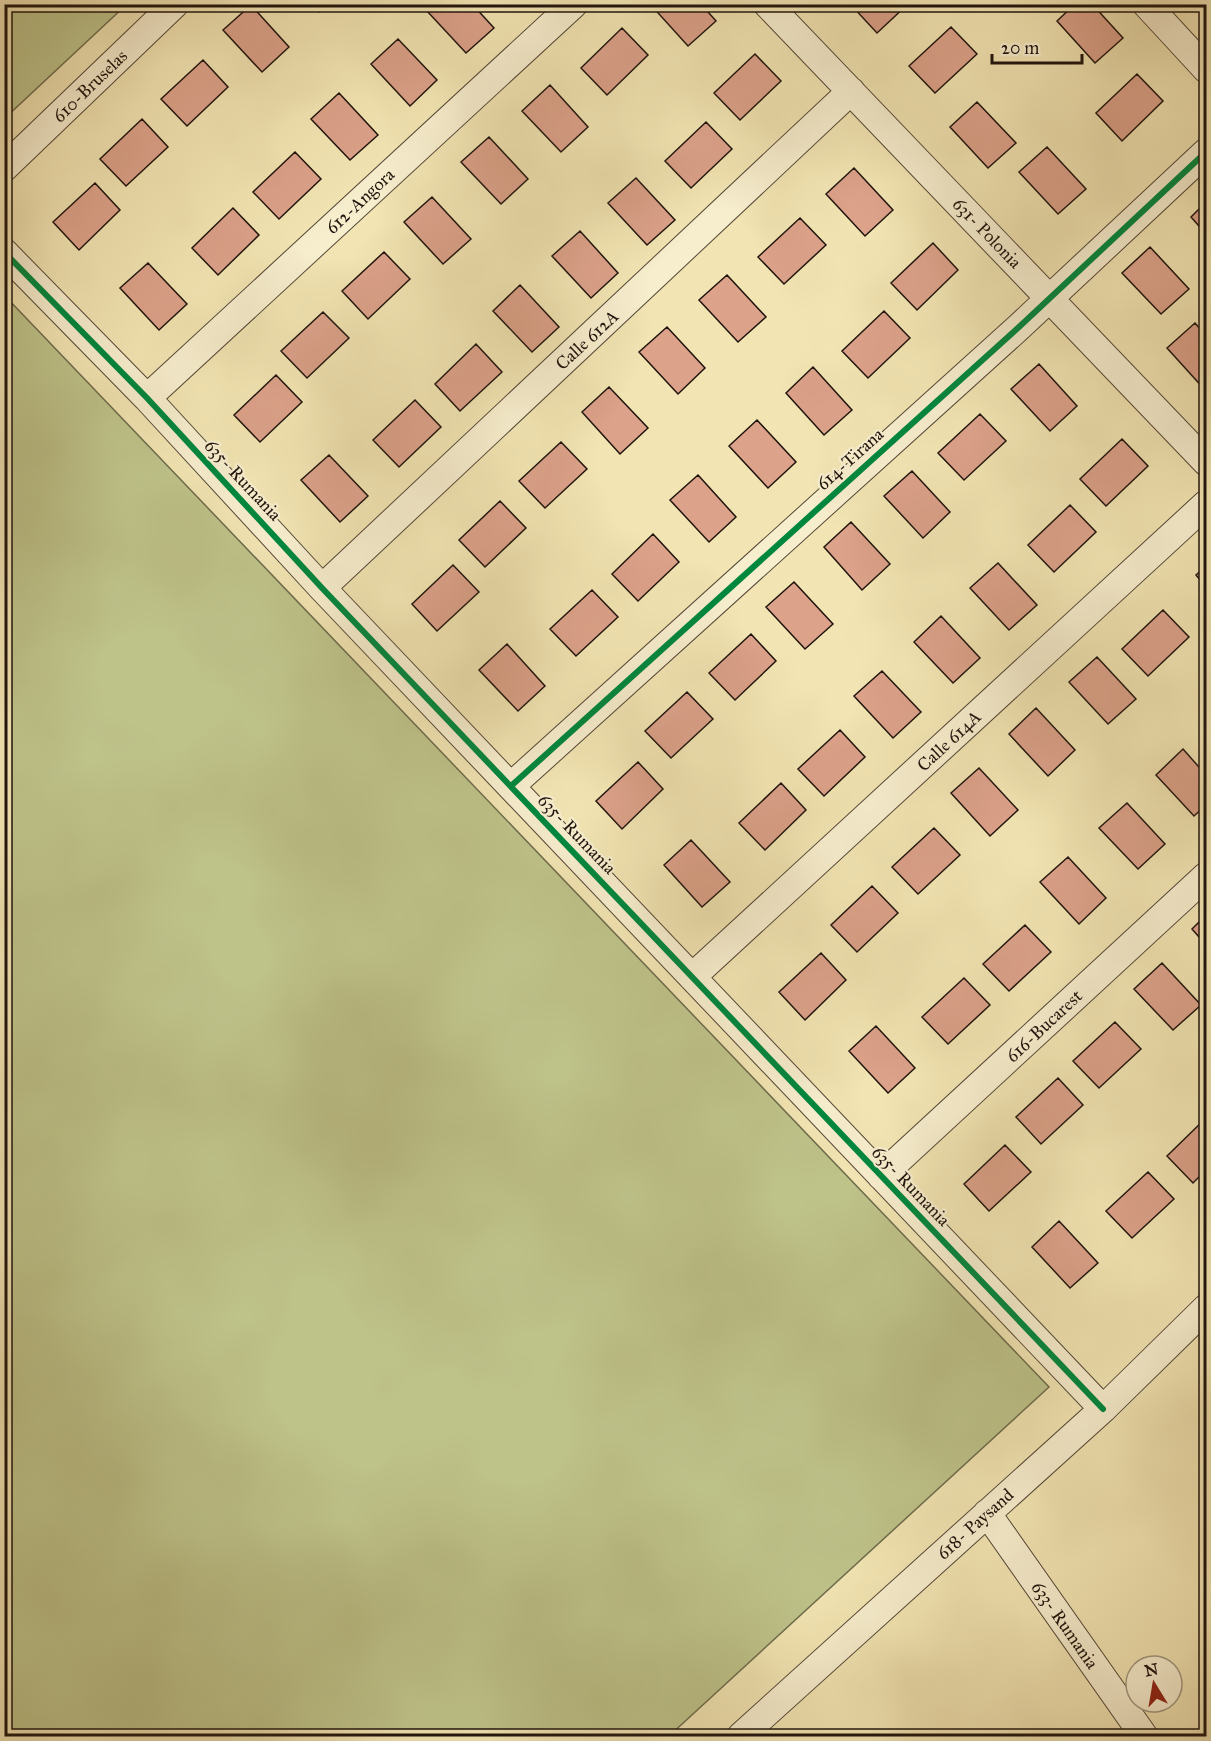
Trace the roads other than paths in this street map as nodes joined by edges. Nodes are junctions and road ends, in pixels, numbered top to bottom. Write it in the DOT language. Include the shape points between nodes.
graph roads {
  1 [pos="175,4"];
  2 [pos="574,4"];
  3 [pos="767,4"];
  4 [pos="1146,4"];
  5 [pos="1206,69"];
  6 [pos="851,92"];
  7 [pos="1206,152"];
  8 [pos="4,168"];
  9 [pos="4,252"];
  10 [pos="1050,298"];
  11 [pos="147,398"];
  12 [pos="1206,462"];
  13 [pos="1206,504"];
  14 [pos="322,588"];
  15 [pos="511,786"];
  16 [pos="1206,876"];
  17 [pos="693,977"];
  18 [pos="881,1176"];
  19 [pos="1206,1308"];
  20 [pos="1103,1409"];
  21 [pos="987,1513"];
  22 [pos="741,1737"];
  23 [pos="1144,1737"];
  1 -- 8 [label="street, 610-Bruselas"];
  2 -- 11 [label="street, 612-Angora"];
  3 -- 6 [label="street, 631- Polonia"];
  4 -- 5 [label="street"];
  6 -- 10 [label="street, 631- Polonia"];
  6 -- 14 [label="street, Calle 612A"];
  7 -- 10 [label="street, 614-Tirana"];
  9 -- 11 [label="street, 635- Rumania"];
  10 -- 12 [label="street, 631- Polonia"];
  10 -- 15 [label="street, 614-Tirana"];
  11 -- 14 [label="street, 635- Rumania"];
  13 -- 17 [label="street, Calle 614A"];
  14 -- 15 [label="street, 635- Rumania"];
  15 -- 17 [label="street, 635- Rumania"];
  16 -- 18 [label="street, 616-Bucarest"];
  17 -- 18 [label="street, 635- Rumania"];
  18 -- 20 [label="street, 635- Rumania"];
  19 -- 20 [label="street, 618- Paysand"];
  20 -- 21 [label="street, 618- Paysand"];
  21 -- 22 [label="street, 618- Paysand"];
  21 -- 23 [label="street, 633- Rumania"];
}
